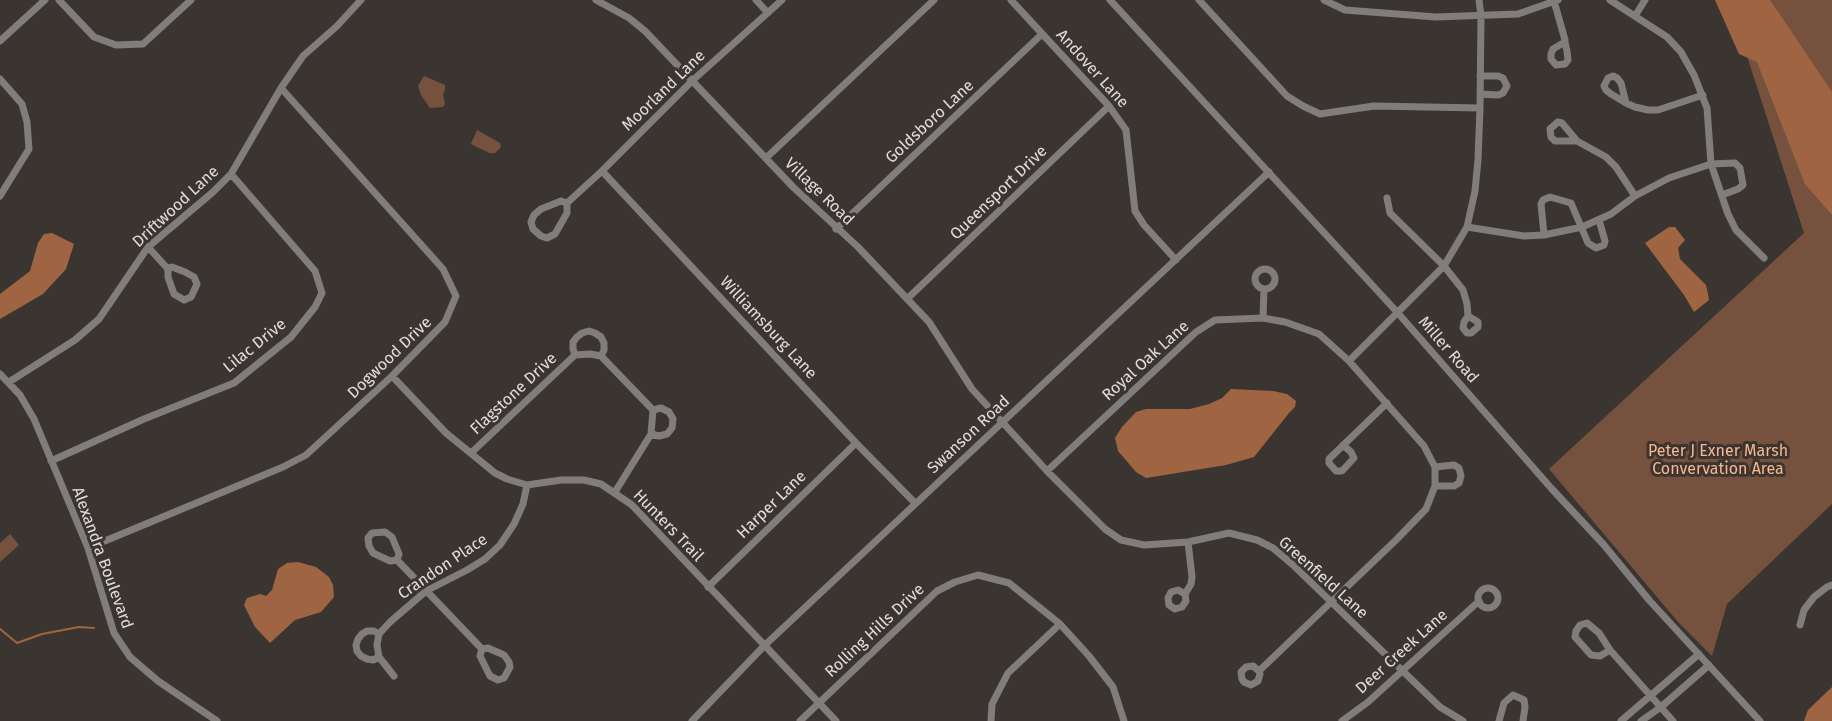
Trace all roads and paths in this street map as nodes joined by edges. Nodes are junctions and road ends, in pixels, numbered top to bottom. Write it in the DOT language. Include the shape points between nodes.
graph roads {
  1 [pos="45,0"];
  2 [pos="59,0"];
  3 [pos="191,0"];
  4 [pos="361,0"];
  5 [pos="596,0"];
  6 [pos="756,0"];
  7 [pos="782,0"];
  8 [pos="934,0"];
  9 [pos="1011,0"];
  10 [pos="1110,0"];
  11 [pos="1199,0"];
  12 [pos="1324,0"];
  13 [pos="1479,0"];
  14 [pos="1610,0"];
  15 [pos="1645,0"];
  16 [pos="1556,1"];
  17 [pos="768,13"];
  18 [pos="1481,16"];
  19 [pos="1635,16"];
  20 [pos="1042,34"];
  21 [pos="0,41"];
  22 [pos="1565,42"];
  23 [pos="1480,76"];
  24 [pos="0,79"];
  25 [pos="692,81"];
  26 [pos="280,88"];
  27 [pos="1480,94"];
  28 [pos="1703,95"];
  29 [pos="1626,103"];
  30 [pos="1109,106"];
  31 [pos="1480,108"];
  32 [pos="1577,141"];
  33 [pos="766,158"];
  34 [pos="1711,164"];
  35 [pos="602,171"];
  36 [pos="1269,172"];
  37 [pos="231,174"];
  38 [pos="1722,195"];
  39 [pos="0,196"];
  40 [pos="1635,196"];
  41 [pos="1387,198"];
  42 [pos="567,203"];
  43 [pos="1599,220"];
  44 [pos="1467,227"];
  45 [pos="1582,227"];
  46 [pos="836,229"];
  47 [pos="1544,235"];
  48 [pos="148,247"];
  49 [pos="1764,258"];
  50 [pos="1176,260"];
  51 [pos="1444,266"];
  52 [pos="168,269"];
  53 [pos="1264,289"];
  54 [pos="907,299"];
  55 [pos="1397,312"];
  56 [pos="1468,316"];
  57 [pos="1263,318"];
  58 [pos="575,355"];
  59 [pos="601,356"];
  60 [pos="1349,361"];
  61 [pos="0,374"];
  62 [pos="392,376"];
  63 [pos="9,382"];
  64 [pos="1387,403"];
  65 [pos="653,410"];
  66 [pos="1003,422"];
  67 [pos="651,434"];
  68 [pos="856,443"];
  69 [pos="1343,445"];
  70 [pos="471,453"];
  71 [pos="51,461"];
  72 [pos="1435,467"];
  73 [pos="1047,471"];
  74 [pos="527,485"];
  75 [pos="1435,486"];
  76 [pos="615,492"];
  77 [pos="915,503"];
  78 [pos="1188,542"];
  79 [pos="87,548"];
  80 [pos="397,560"];
  81 [pos="1832,585"];
  82 [pos="708,587"];
  83 [pos="426,591"];
  84 [pos="1185,594"];
  85 [pos="1479,601"];
  86 [pos="1331,602"];
  87 [pos="1060,624"];
  88 [pos="1800,625"];
  89 [pos="380,634"];
  90 [pos="764,646"];
  91 [pos="482,649"];
  92 [pos="1610,650"];
  93 [pos="1699,654"];
  94 [pos="379,657"];
  95 [pos="1709,665"];
  96 [pos="1259,671"];
  97 [pos="1402,671"];
  98 [pos="394,676"];
  99 [pos="1652,696"];
  100 [pos="819,703"];
  101 [pos="1661,707"];
  102 [pos="1459,720"];
  103 [pos="217,721"];
  104 [pos="692,721"];
  105 [pos="800,721"];
  106 [pos="836,721"];
  107 [pos="991,721"];
  108 [pos="1124,721"];
  109 [pos="1342,721"];
  110 [pos="1499,721"];
  111 [pos="1523,721"];
  112 [pos="1621,721"];
  113 [pos="1641,721"];
  114 [pos="1673,721"];
  115 [pos="1761,721"];
  1 -- 21 [label="street"];
  2 -- 3 [label="street" via="94,37 116,45 143,44"];
  4 -- 26 [label="street, Driftwood Lane" via="303,56"];
  5 -- 25 [label="street, Village Road" via="645,31"];
  6 -- 17 [label="street"];
  7 -- 17 [label="street, Moorland Lane"];
  8 -- 33 [label="street"];
  9 -- 20 [label="street, Andover Lane"];
  10 -- 36 [label="street, Miller Road"];
  11 -- 31 [label="street" via="1287,96 1320,114 1374,106"];
  12 -- 18 [label="street" via="1345,10"];
  13 -- 18 [label="street"];
  14 -- 19 [label="street"];
  15 -- 19 [label="street"];
  16 -- 18 [label="street" via="1518,14"];
  16 -- 22 [label="street"];
  17 -- 25 [label="street, Moorland Lane"];
  18 -- 23 [label="street"];
  19 -- 28 [label="street" via="1674,44"];
  20 -- 30 [label="street, Andover Lane"];
  20 -- 46 [label="street, Goldsboro Lane"];
  23 -- 27 [label="street"];
  23 -- 27 [label="street" via="1498,76 1507,86 1503,93"];
  24 -- 39 [label="street" via="22,104 29,149"];
  25 -- 33 [label="street, Village Road"];
  25 -- 35 [label="street, Moorland Lane"];
  26 -- 37 [label="street, Driftwood Lane"];
  26 -- 62 [label="street, Dogwood Drive" via="443,269 456,296 445,322"];
  27 -- 31 [label="street"];
  28 -- 29 [label="street" via="1658,110"];
  28 -- 34 [label="street"];
  30 -- 50 [label="street, Andover Lane" via="1126,130 1136,211"];
  30 -- 54 [label="street, Queensport Drive"];
  31 -- 44 [label="street" via="1475,191"];
  32 -- 40 [label="street" via="1606,157"];
  33 -- 46 [label="street, Village Road"];
  34 -- 38 [label="street"];
  34 -- 38 [label="street" via="1736,163 1740,168 1743,185"];
  34 -- 40 [label="street" via="1669,178"];
  35 -- 42 [label="street, Moorland Lane"];
  35 -- 68 [label="street, Williamsburg Lane"];
  36 -- 50 [label="street, Swanson Road"];
  36 -- 55 [label="street, Miller Road"];
  37 -- 48 [label="street, Driftwood Lane"];
  37 -- 71 [label="street, Lilac Drive" via="315,270 322,293 315,307 291,337 234,383"];
  38 -- 49 [label="street" via="1736,230"];
  40 -- 43 [label="street"];
  41 -- 51 [label="street" via="1390,213"];
  42 -- 42 [label="street, Moorland Lane" via="561,201 541,209 531,222 533,228 547,238 555,234 567,213"];
  43 -- 45 [label="street"];
  43 -- 45 [label="street" via="1605,241 1599,248 1588,243"];
  44 -- 47 [label="street" via="1524,236"];
  44 -- 51 [label="street"];
  45 -- 47 [label="street"];
  45 -- 47 [label="street" via="1571,203 1550,197 1541,204"];
  46 -- 54 [label="street, Village Road"];
  48 -- 52 [label="street"];
  48 -- 63 [label="street, Driftwood Lane" via="99,319 75,340"];
  50 -- 66 [label="street, Swanson Road"];
  51 -- 55 [label="street"];
  51 -- 56 [label="street" via="1463,290"];
  52 -- 52 [label="street" via="174,294 184,300 191,297 197,284 195,277 172,267"];
  53 -- 57 [label="street"];
  54 -- 66 [label="street, Village Road" via="929,322 972,389"];
  55 -- 60 [label="street"];
  55 -- 93 [label="street, Miller Road"];
  57 -- 60 [label="street, Royal Oak Lane" via="1320,334"];
  57 -- 73 [label="street, Royal Oak Lane" via="1215,320 1196,332"];
  58 -- 59 [label="street, Flagstone Drive"];
  58 -- 59 [label="street, Flagstone Drive" via="573,342 589,332 601,337 604,343"];
  58 -- 70 [label="street, Flagstone Drive"];
  59 -- 65 [label="street, Flagstone Drive"];
  60 -- 64 [label="street, Royal Oak Lane"];
  61 -- 63 [label="street, Alexandra Boulevard"];
  62 -- 70 [label="street, Hunters Trail" via="446,433"];
  62 -- 79 [label="street, Dogwood Drive" via="306,456"];
  63 -- 71 [label="street, Alexandra Boulevard" via="34,419"];
  64 -- 69 [label="street"];
  64 -- 72 [label="street, Royal Oak Lane" via="1424,446"];
  65 -- 67 [label="street, Flagstone Drive"];
  65 -- 67 [label="street, Flagstone Drive" via="661,408 673,419 667,434"];
  66 -- 73 [label="street, Greenfield Lane"];
  66 -- 77 [label="street, Swanson Road"];
  67 -- 76 [label="street, Flagstone Drive"];
  68 -- 77 [label="street, Williamsburg Lane"];
  68 -- 82 [label="street, Harper Lane"];
  70 -- 74 [label="street, Hunters Trail" via="495,473"];
  71 -- 79 [label="street, Alexandra Boulevard"];
  72 -- 75 [label="street"];
  72 -- 75 [label="street" via="1454,465 1461,476 1454,486"];
  73 -- 78 [label="street, Greenfield Lane" via="1121,540 1144,545"];
  74 -- 76 [label="street, Hunters Trail" via="584,480"];
  74 -- 83 [label="street, Crandon Place" via="514,524 500,545 485,559"];
  75 -- 86 [label="street" via="1426,509"];
  76 -- 82 [label="street, Hunters Trail" via="632,505"];
  77 -- 90 [label="street, Swanson Road"];
  78 -- 84 [label="street" via="1192,577"];
  78 -- 86 [label="street, Greenfield Lane" via="1229,532 1257,540 1280,553"];
  79 -- 103 [label="street, Alexandra Boulevard" via="114,633 130,657"];
  80 -- 80 [label="street" via="373,553 369,546 372,533 385,532 392,537 399,554"];
  80 -- 83 [label="street"];
  81 -- 88 [label="street" via="1814,597 1804,610"];
  82 -- 90 [label="street, Hunters Trail"];
  83 -- 89 [label="street, Crandon Place"];
  83 -- 91 [label="street"];
  85 -- 97 [label="street, Deer Creek Lane"];
  86 -- 96 [label="street"];
  86 -- 97 [label="street, Greenfield Lane"];
  87 -- 100 [label="street, Rolling Hills Drive" via="1009,583 978,576 954,582 914,611"];
  87 -- 107 [label="street" via="1008,674 992,704"];
  87 -- 108 [label="street, Rolling Hills Drive" via="1113,687"];
  89 -- 94 [label="street"];
  89 -- 94 [label="street, Crandon Place" via="362,634 356,645 367,659"];
  90 -- 100 [label="street, Hunters Trail"];
  90 -- 104 [label="street, Swanson Road"];
  91 -- 91 [label="street" via="480,656 490,676 504,678 510,662 504,655"];
  92 -- 92 [label="street" via="1599,633 1587,623 1580,625 1575,637 1591,655 1600,656"];
  92 -- 99 [label="street"];
  93 -- 95 [label="street, Miller Road"];
  93 -- 99 [label="street"];
  94 -- 98 [label="street, Crandon Place"];
  95 -- 101 [label="street"];
  95 -- 115 [label="street, Miller Road"];
  97 -- 102 [label="street, Greenfield Lane"];
  97 -- 109 [label="street, Deer Creek Lane"];
  99 -- 101 [label="street"];
  99 -- 112 [label="street"];
  100 -- 105 [label="street, Rolling Hills Drive"];
  100 -- 106 [label="street, Hunters Trail"];
  101 -- 113 [label="street"];
  101 -- 114 [label="street"];
  110 -- 111 [label="street" via="1504,703 1513,695 1524,700"];
}
